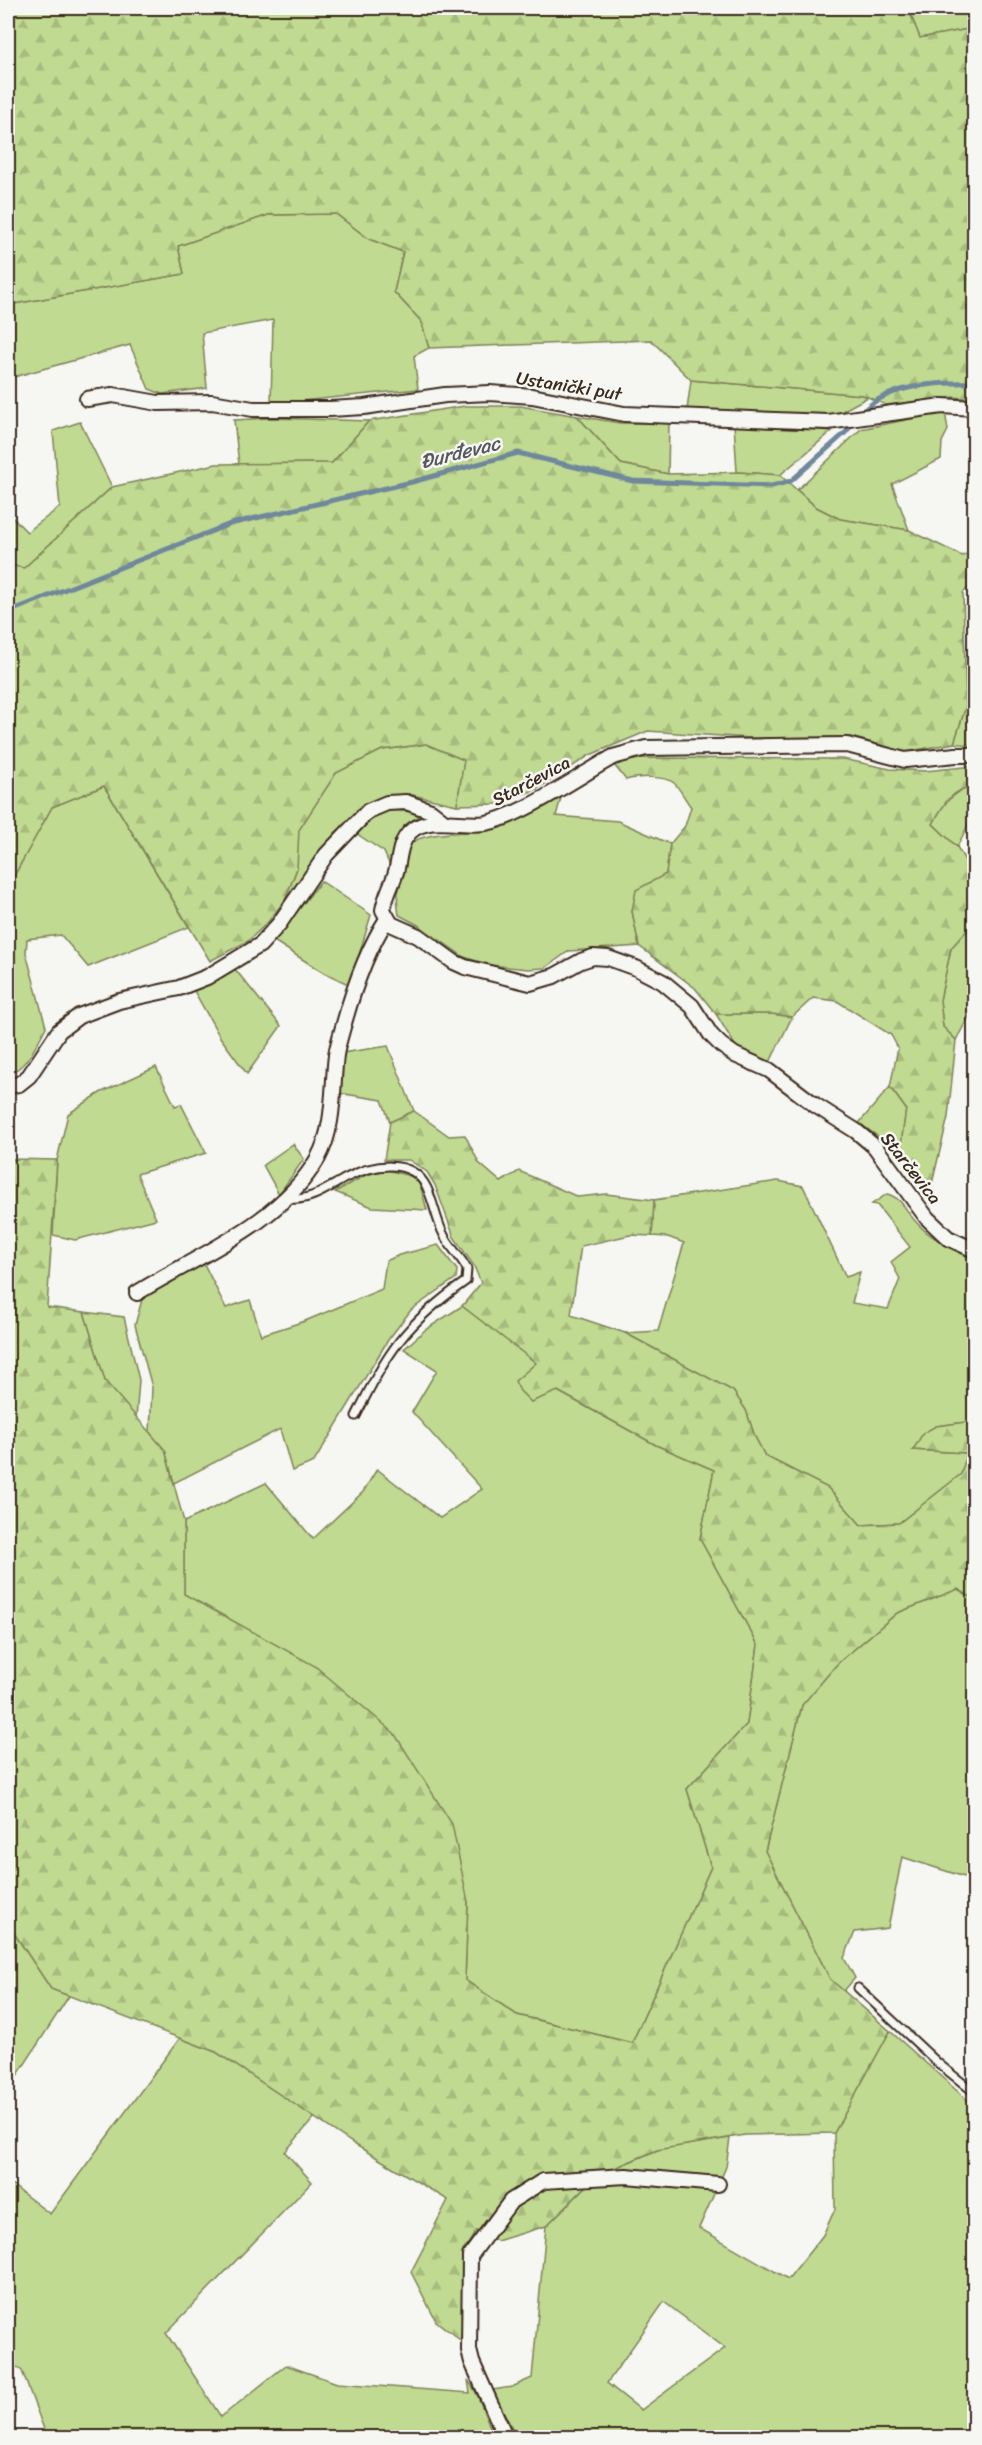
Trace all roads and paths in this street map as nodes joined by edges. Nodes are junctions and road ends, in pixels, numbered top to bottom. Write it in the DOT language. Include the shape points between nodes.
graph roads {
  1 [pos="87,399"];
  2 [pos="975,408"];
  3 [pos="975,755"];
  4 [pos="446,822"];
  5 [pos="387,919"];
  6 [pos="8,1086"];
  7 [pos="287,1196"];
  8 [pos="975,1250"];
  9 [pos="137,1293"];
  10 [pos="356,1416"];
  11 [pos="858,1988"];
  12 [pos="975,2092"];
  13 [pos="718,2184"];
  14 [pos="506,2438"];
  1 -- 2 [label="street, Ustanički put" via="113,395 158,403 330,409 490,393 532,396 624,414 828,422 942,406"];
  3 -- 4 [label="street, Starčevica" via="905,760 847,745 646,748 613,757 493,821"];
  4 -- 5 [label="street, Starčevica" via="422,825 405,838 383,910"];
  4 -- 6 [label="street" via="431,811 406,802 387,803 368,811 326,855 260,945 207,977 179,988 119,1001 79,1016 59,1030 29,1076"];
  5 -- 7 [label="street" via="373,940 360,973 336,1052 325,1142 308,1173"];
  5 -- 8 [label="street, Starčevica" via="465,967 530,983 593,957 636,968 663,982 692,1006 721,1045 769,1070 875,1147 927,1218 948,1238"];
  7 -- 9 [label="street" via="250,1227"];
  7 -- 10 [label="lane" via="303,1199 373,1168 409,1169 427,1187 442,1231 467,1269 466,1281 420,1317 390,1351"];
  11 -- 12 [label="lane"];
  13 -- 14 [label="street" via="626,2176 543,2181 511,2201 470,2256 472,2362"];
}
